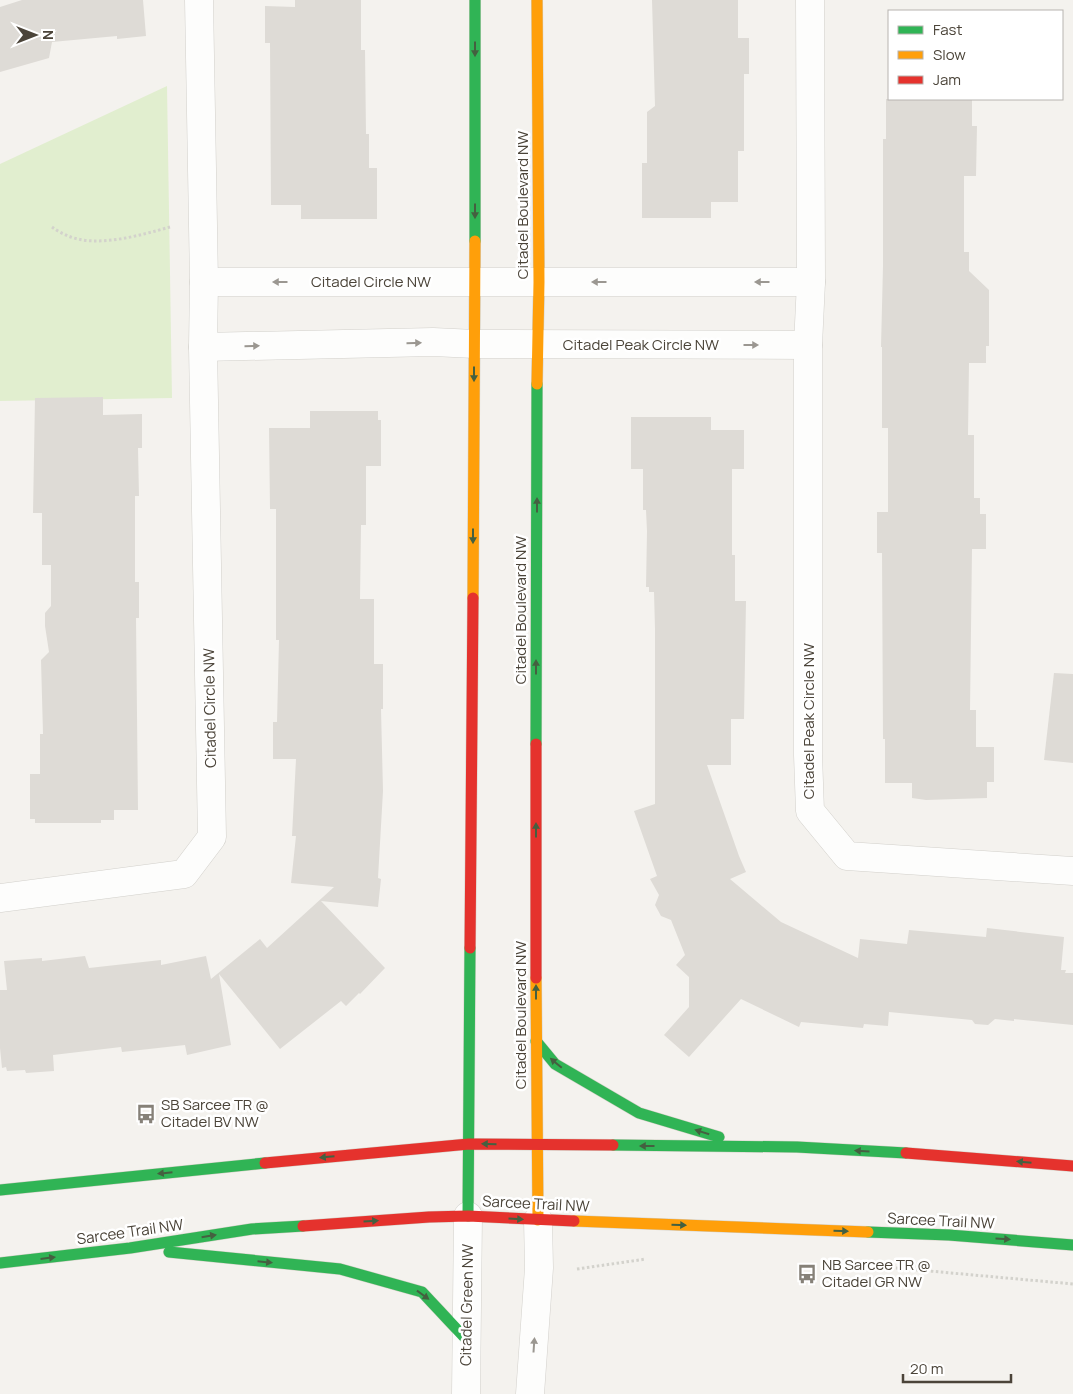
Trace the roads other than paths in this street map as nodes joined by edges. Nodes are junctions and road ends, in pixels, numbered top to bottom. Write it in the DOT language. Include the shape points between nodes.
graph roads {
  1 [pos="199,0"];
  2 [pos="475,0"];
  3 [pos="537,0"];
  4 [pos="810,0"];
  5 [pos="204,282"];
  6 [pos="475,282"];
  7 [pos="539,282"];
  8 [pos="811,282"];
  9 [pos="475,344"];
  10 [pos="537,344"];
  11 [pos="808,345"];
  12 [pos="203,348"];
  13 [pos="1073,871"];
  14 [pos="0,898"];
  15 [pos="536,1041"];
  16 [pos="469,1144"];
  17 [pos="538,1145"];
  18 [pos="748,1146"];
  19 [pos="1073,1166"];
  20 [pos="0,1190"];
  21 [pos="468,1216"];
  22 [pos="538,1220"];
  23 [pos="1073,1245"];
  24 [pos="130,1248"];
  25 [pos="0,1263"];
  26 [pos="466,1339"];
  27 [pos="466,1394"];
  28 [pos="530,1394"];
  1 -- 5 [label="street, Citadel Circle NW"];
  2 -- 6 [label="main road, one-way"];
  3 -- 7 [label="main road, Citadel Boulevard NW"];
  4 -- 8 [label="street, Citadel Peak Circle NW"];
  6 -- 5 [label="street, Citadel Circle NW, one-way"];
  5 -- 12 [label="street, Citadel Circle NW"];
  6 -- 7 [label="street, Citadel Circle NW"];
  6 -- 9 [label="main road"];
  8 -- 7 [label="street, one-way"];
  7 -- 10 [label="main road, Citadel Boulevard NW"];
  8 -- 11 [label="street, Citadel Peak Circle NW"];
  9 -- 10 [label="street, Citadel Peak Circle NW"];
  12 -- 9 [label="street, one-way" via="433,342"];
  9 -- 16 [label="main road, one-way"];
  10 -- 11 [label="street, Citadel Peak Circle NW, one-way"];
  15 -- 10 [label="main road, Citadel Boulevard NW, one-way"];
  11 -- 13 [label="street, Citadel Peak Circle NW" via="810,811 847,856"];
  12 -- 14 [label="street, Citadel Circle NW" via="212,837 184,874"];
  15 -- 17 [label="main road, Citadel Boulevard NW"];
  18 -- 15 [label="main road, one-way" via="639,1113 555,1064"];
  17 -- 16 [label="main road, one-way"];
  16 -- 20 [label="main road, one-way"];
  16 -- 21 [label="main road"];
  18 -- 17 [label="main road, one-way"];
  17 -- 22 [label="main road, Citadel Boulevard NW"];
  19 -- 18 [label="main road, one-way"];
  21 -- 22 [label="main road, Sarcee Trail NW, one-way"];
  24 -- 21 [label="main road, Sarcee Trail NW, one-way" via="252,1229"];
  21 -- 26 [label="street, Citadel Green NW"];
  22 -- 23 [label="main road, Sarcee Trail NW, one-way" via="949,1235"];
  28 -- 22 [label="street, one-way" via="539,1268"];
  25 -- 24 [label="main road, Sarcee Trail NW, one-way"];
  24 -- 26 [label="main road, one-way" via="340,1269 422,1292"];
  26 -- 27 [label="street, Citadel Green NW"];
}
